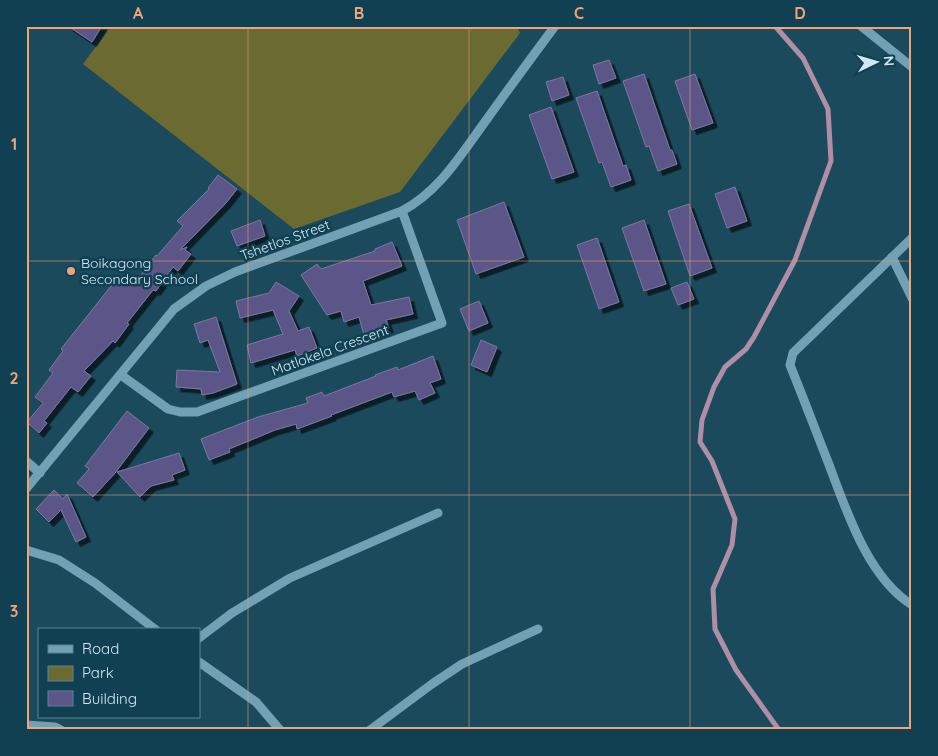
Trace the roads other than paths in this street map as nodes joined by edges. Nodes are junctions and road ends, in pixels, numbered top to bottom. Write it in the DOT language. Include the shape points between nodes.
graph roads {
  1 [pos="555,26"];
  2 [pos="861,26"];
  3 [pos="912,67"];
  4 [pos="402,211"];
  5 [pos="912,238"];
  6 [pos="892,258"];
  7 [pos="912,298"];
  8 [pos="121,376"];
  9 [pos="26,461"];
  10 [pos="40,473"];
  11 [pos="26,489"];
  12 [pos="438,513"];
  13 [pos="26,550"];
  14 [pos="912,605"];
  15 [pos="153,628"];
  16 [pos="538,629"];
  17 [pos="200,637"];
  18 [pos="200,663"];
  19 [pos="26,725"];
  20 [pos="61,730"];
  21 [pos="280,730"];
  22 [pos="370,730"];
  1 -- 4 [label="street, Tshetlos Street" via="450,170 429,193"];
  2 -- 3 [label="street"];
  4 -- 8 [label="street, Tshetlos Street" via="235,272 206,286 174,309"];
  4 -- 8 [label="street, Matlokela Crescent" via="442,323 196,412 168,409"];
  5 -- 6 [label="street"];
  6 -- 7 [label="street"];
  6 -- 14 [label="street" via="793,353 790,365 850,521 877,570"];
  8 -- 10 [label="street, Tshetlos Street"];
  9 -- 10 [label="street"];
  10 -- 11 [label="street, Tshetlos Street"];
  12 -- 17 [label="street" via="290,578 232,613"];
  13 -- 15 [label="street" via="58,560 95,583"];
  16 -- 22 [label="street" via="462,664"];
  18 -- 21 [label="street" via="256,702"];
  19 -- 20 [label="street"];
}
